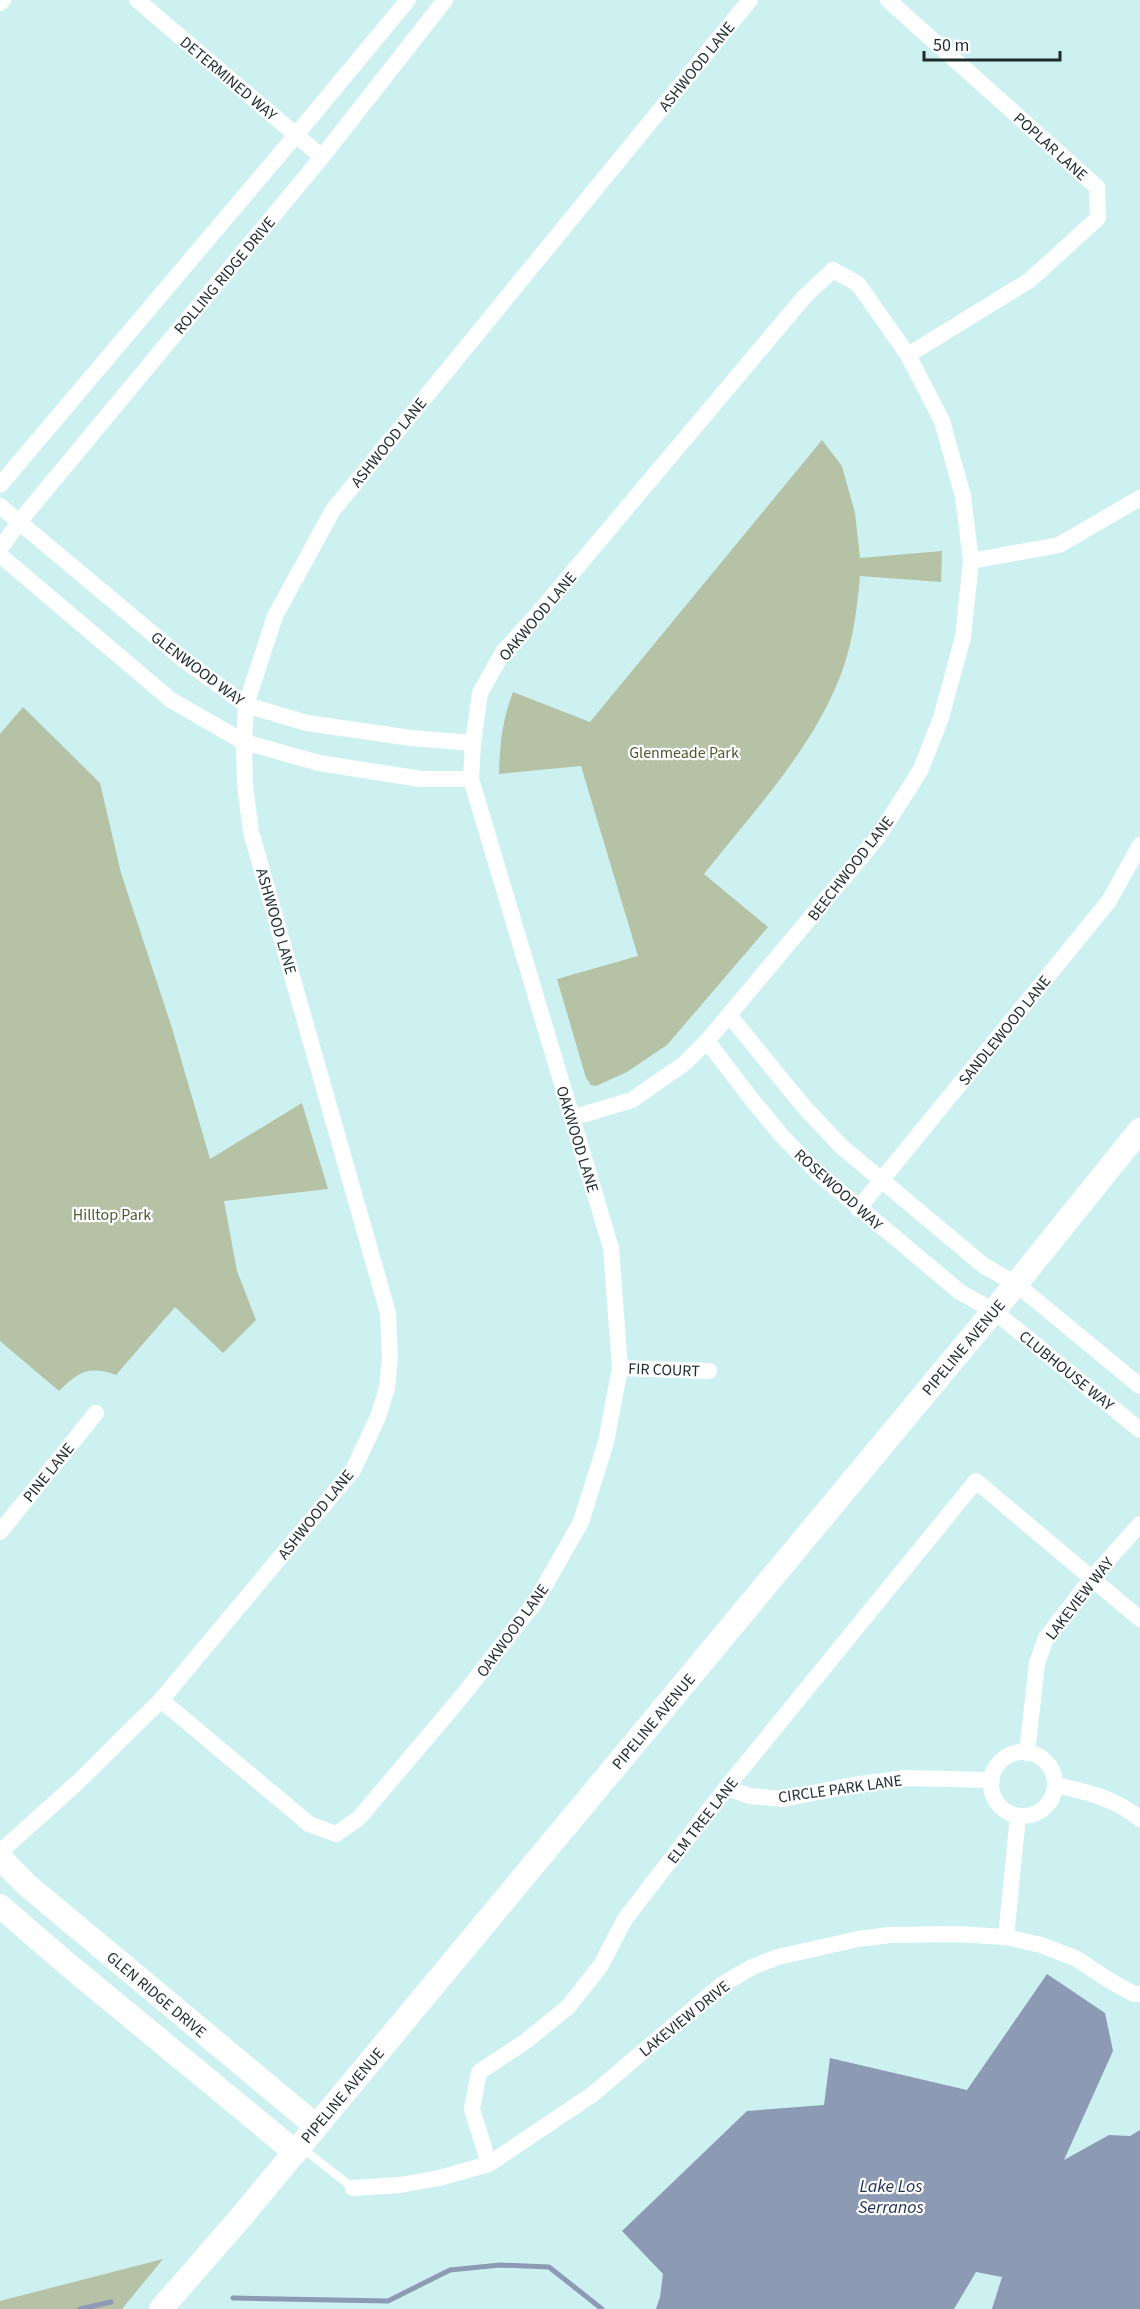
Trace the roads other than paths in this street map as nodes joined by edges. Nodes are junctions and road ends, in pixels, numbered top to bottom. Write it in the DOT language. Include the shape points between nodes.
graph roads {
  1 [pos="137,0"];
  2 [pos="408,0"];
  3 [pos="445,0"];
  4 [pos="750,0"];
  5 [pos="888,0"];
  6 [pos="296,135"];
  7 [pos="322,157"];
  8 [pos="833,270"];
  9 [pos="908,355"];
  10 [pos="0,485"];
  11 [pos="1140,498"];
  12 [pos="0,506"];
  13 [pos="19,522"];
  14 [pos="0,549"];
  15 [pos="0,555"];
  16 [pos="971,561"];
  17 [pos="246,705"];
  18 [pos="244,742"];
  19 [pos="472,743"];
  20 [pos="471,779"];
  21 [pos="1140,845"];
  22 [pos="729,1015"];
  23 [pos="707,1041"];
  24 [pos="572,1118"];
  25 [pos="1140,1130"];
  26 [pos="881,1181"];
  27 [pos="858,1209"];
  28 [pos="1016,1284"];
  29 [pos="994,1311"];
  30 [pos="620,1368"];
  31 [pos="709,1371"];
  32 [pos="1140,1386"];
  33 [pos="96,1413"];
  34 [pos="1140,1430"];
  35 [pos="1140,1524"];
  36 [pos="0,1532"];
  37 [pos="1091,1580"];
  38 [pos="1140,1619"];
  39 [pos="161,1700"];
  40 [pos="1027,1753"];
  41 [pos="992,1780"];
  42 [pos="1055,1785"];
  43 [pos="726,1788"];
  44 [pos="1018,1816"];
  45 [pos="1140,1819"];
  46 [pos="0,1852"];
  47 [pos="0,1858"];
  48 [pos="0,1906"];
  49 [pos="1006,1937"];
  50 [pos="1140,1994"];
  51 [pos="316,2126"];
  52 [pos="297,2149"];
  53 [pos="489,2164"];
  54 [pos="353,2188"];
  55 [pos="161,2309"];
  1 -- 6 [label="street, DETERMINED WAY"];
  2 -- 6 [label="street"];
  3 -- 7 [label="street, ROLLING RIDGE DRIVE"];
  4 -- 17 [label="street, ASHWOOD LANE" via="333,510 275,616"];
  5 -- 9 [label="street, POPLAR LANE" via="1097,187 1098,218 1030,280"];
  6 -- 7 [label="street, DETERMINED WAY"];
  6 -- 10 [label="street"];
  7 -- 13 [label="street, ROLLING RIDGE DRIVE"];
  8 -- 9 [label="street, BEECHWOOD LANE" via="858,284"];
  8 -- 19 [label="street, OAKWOOD LANE" via="805,296 503,652 480,693"];
  9 -- 16 [label="street, BEECHWOOD LANE" via="942,422 963,496"];
  11 -- 16 [label="street" via="1059,545"];
  12 -- 13 [label="street, GLENWOOD WAY"];
  13 -- 14 [label="street, ROLLING RIDGE DRIVE"];
  13 -- 17 [label="street, GLENWOOD WAY" via="184,660"];
  15 -- 18 [label="street" via="171,700"];
  16 -- 22 [label="street, BEECHWOOD LANE" via="963,637 920,771 878,837"];
  17 -- 18 [label="street, ASHWOOD LANE"];
  17 -- 19 [label="street, GLENWOOD WAY" via="307,723"];
  18 -- 20 [label="street" via="319,763 421,779"];
  18 -- 39 [label="street, ASHWOOD LANE" via="251,832 388,1312 390,1357 387,1388 378,1418 353,1470"];
  19 -- 20 [label="street, OAKWOOD LANE"];
  20 -- 24 [label="street, OAKWOOD LANE"];
  21 -- 26 [label="street, SANDLEWOOD LANE" via="1109,901"];
  22 -- 23 [label="street, BEECHWOOD LANE"];
  22 -- 26 [label="street, ROSEWOOD WAY" via="805,1108"];
  23 -- 24 [label="street, BEECHWOOD LANE" via="685,1063 632,1100"];
  23 -- 27 [label="street, ROSEWOOD WAY" via="782,1136"];
  24 -- 30 [label="street, OAKWOOD LANE" via="611,1248"];
  25 -- 28 [label="main road, PIPELINE AVENUE"];
  26 -- 27 [label="street, SANDLEWOOD LANE"];
  26 -- 28 [label="street, ROSEWOOD WAY" via="983,1265"];
  27 -- 29 [label="street, ROSEWOOD WAY" via="960,1292"];
  28 -- 29 [label="main road, PIPELINE AVENUE"];
  28 -- 32 [label="street, CLUBHOUSE WAY"];
  29 -- 34 [label="street, CLUBHOUSE WAY"];
  29 -- 51 [label="main road, PIPELINE AVENUE"];
  30 -- 31 [label="street, FIR COURT"];
  30 -- 39 [label="street, OAKWOOD LANE" via="606,1442 581,1522 536,1601 359,1818 336,1834 309,1824"];
  33 -- 36 [label="street, PINE LANE"];
  35 -- 37 [label="street, LAKEVIEW WAY"];
  37 -- 38 [label="street"];
  37 -- 40 [label="street, LAKEVIEW WAY" via="1046,1638 1037,1663"];
  37 -- 43 [label="street, ELM TREE LANE" via="976,1481"];
  39 -- 46 [label="street, ASHWOOD LANE"];
  40 -- 41 [label="street" via="1004,1759"];
  40 -- 42 [label="street" via="1050,1767"];
  41 -- 43 [label="street, CIRCLE PARK LANE" via="906,1778 783,1799 750,1796"];
  41 -- 44 [label="street" via="998,1803"];
  42 -- 44 [label="street" via="1044,1809"];
  42 -- 45 [label="street" via="1103,1796"];
  43 -- 53 [label="street, ELM TREE LANE" via="625,1919 601,1965 568,2007 479,2072 472,2109"];
  44 -- 49 [label="street"];
  47 -- 51 [label="main road, GLEN RIDGE DRIVE" via="28,1886"];
  48 -- 52 [label="main road, GLEN RIDGE DRIVE"];
  49 -- 50 [label="street, LAKEVIEW DRIVE" via="1075,1958 1112,1982"];
  49 -- 53 [label="street, LAKEVIEW DRIVE" via="888,1935 777,1957 752,1967 720,1986 593,2094"];
  51 -- 52 [label="main road, PIPELINE AVENUE"];
  52 -- 54 [label="lane"];
  52 -- 55 [label="main road, PIPELINE AVENUE"];
  53 -- 54 [label="street, LAKEVIEW DRIVE" via="400,2185"];
}
